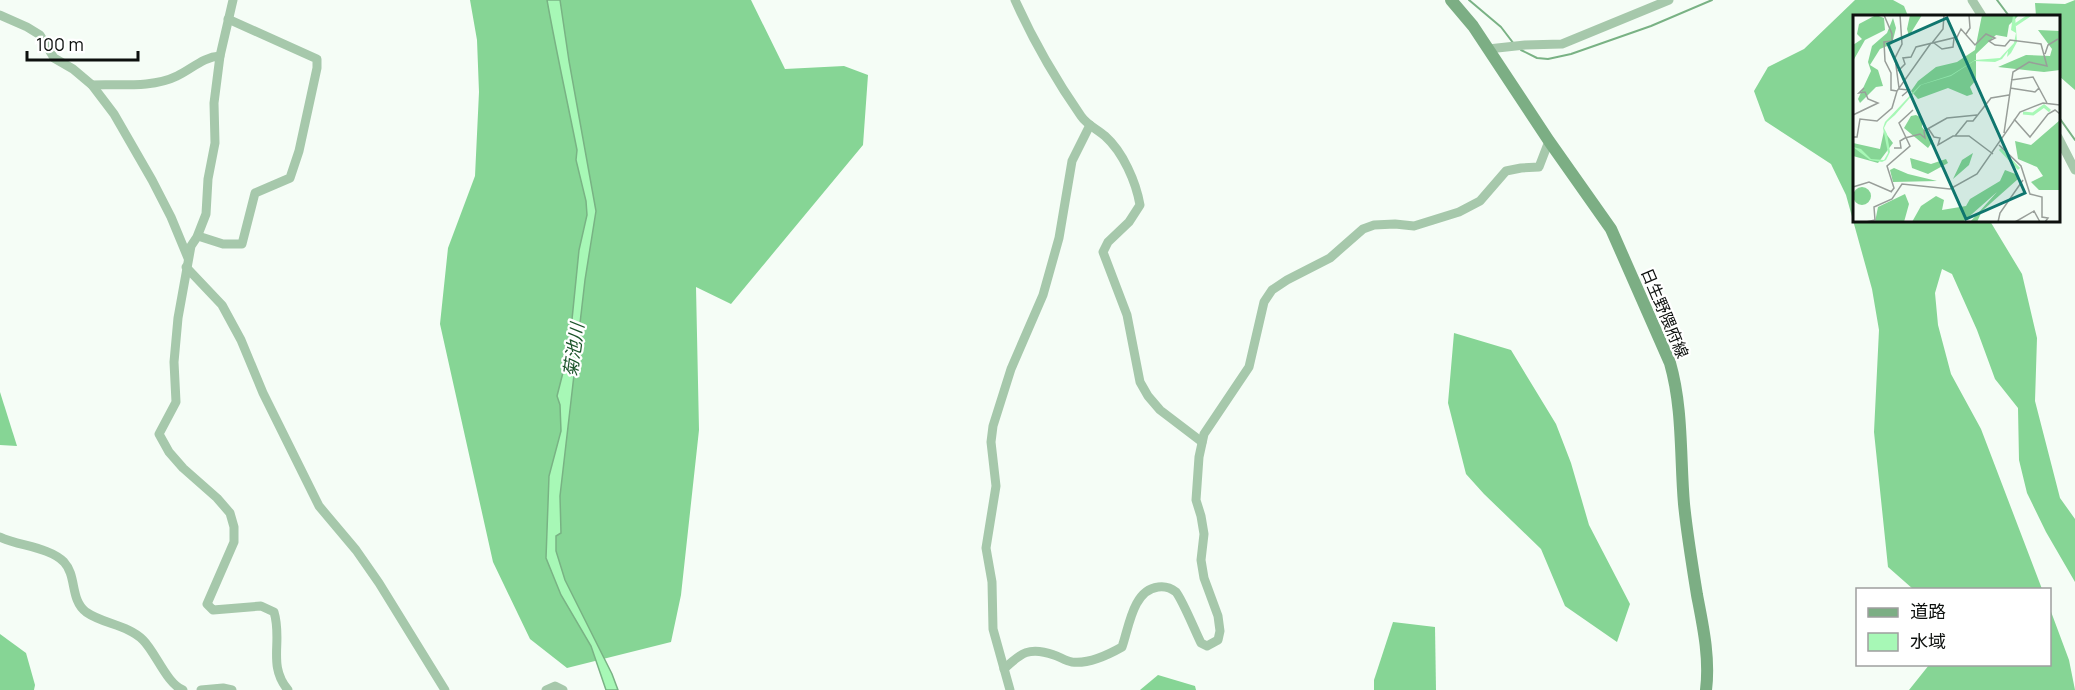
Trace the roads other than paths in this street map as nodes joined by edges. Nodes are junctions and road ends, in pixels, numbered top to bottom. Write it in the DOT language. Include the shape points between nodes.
graph roads {
  1 [pos="233,0"];
  2 [pos="1015,0"];
  3 [pos="1451,0"];
  4 [pos="1669,0"];
  5 [pos="1972,0"];
  6 [pos="0,15"];
  7 [pos="1981,15"];
  8 [pos="228,19"];
  9 [pos="1488,49"];
  10 [pos="220,56"];
  11 [pos="92,85"];
  12 [pos="1090,125"];
  13 [pos="1549,141"];
  14 [pos="2060,141"];
  15 [pos="2075,170"];
  16 [pos="198,236"];
  17 [pos="187,263"];
  18 [pos="1202,442"];
  19 [pos="0,537"];
  20 [pos="1004,669"];
  21 [pos="183,690"];
  22 [pos="201,690"];
  23 [pos="232,690"];
  24 [pos="288,690"];
  25 [pos="445,690"];
  26 [pos="546,690"];
  27 [pos="563,690"];
  28 [pos="1010,690"];
  29 [pos="1706,690"];
  1 -- 8 [label="street"];
  2 -- 12 [label="street" via="1042,52"];
  3 -- 9 [label="main road, 日生野隈府線"];
  4 -- 9 [label="street" via="1562,44"];
  5 -- 7 [label="street"];
  6 -- 11 [label="street" via="39,35 54,58"];
  8 -- 10 [label="street"];
  8 -- 16 [label="street" via="317,59 317,68 290,178 255,193 242,244 223,244"];
  9 -- 13 [label="main road, 日生野隈府線"];
  10 -- 11 [label="street" via="211,57 177,77 155,82"];
  10 -- 16 [label="street" via="214,103 215,143 207,206"];
  11 -- 17 [label="street" via="114,114 152,180 171,217"];
  12 -- 18 [label="street" via="1116,149 1138,190 1140,205 1103,252 1127,315 1140,382 1161,410"];
  12 -- 20 [label="street" via="1072,161 1059,238 1043,295 1011,369 993,426 996,486 986,548 992,582 993,629"];
  13 -- 18 [label="street" via="1539,167 1506,171 1480,201 1414,226 1374,225 1363,229 1330,258 1272,290 1264,302 1249,367 1209,425"];
  13 -- 29 [label="main road, 日生野隈府線" via="1611,229 1670,363 1676,385 1689,542 1706,638"];
  14 -- 15 [label="street"];
  16 -- 17 [label="street"];
  17 -- 24 [label="street" via="174,362 176,402 159,434 169,453 230,513 234,527 234,542 207,604 213,610 261,606 274,612 279,635 276,669"];
  17 -- 25 [label="street" via="231,319 319,506 356,550"];
  18 -- 20 [label="street" via="1196,500 1204,534 1201,560 1218,616 1218,640 1207,646 1201,643 1176,593 1156,587 1139,598 1122,647 1116,651 1083,662 1071,662 1041,651 1023,652"];
  19 -- 21 [label="street" via="58,557 70,571 80,607 138,635 176,688"];
  20 -- 28 [label="street"];
  22 -- 23 [label="street"];
  26 -- 27 [label="street" via="555,686"];
}
